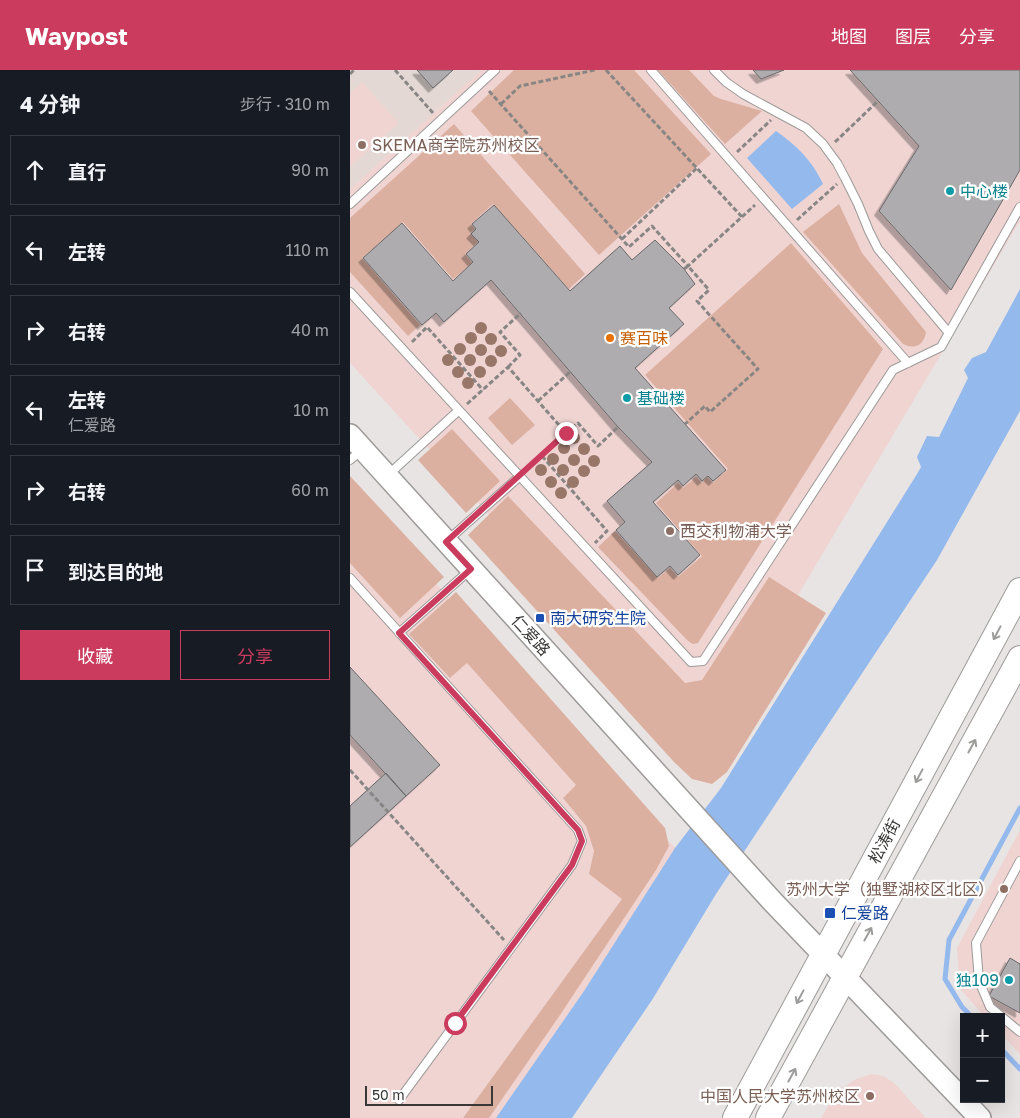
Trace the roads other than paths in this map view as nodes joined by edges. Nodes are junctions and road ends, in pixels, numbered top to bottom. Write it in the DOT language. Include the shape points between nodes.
graph roads {
  1 [pos="495,70"];
  2 [pos="651,70"];
  3 [pos="714,70"];
  4 [pos="350,204"];
  5 [pos="1020,207"];
  6 [pos="350,292"];
  7 [pos="949,333"];
  8 [pos="908,363"];
  9 [pos="458,411"];
  10 [pos="354,448"];
  11 [pos="387,476"];
  12 [pos="519,477"];
  13 [pos="446,542"];
  14 [pos="471,569"];
  15 [pos="350,578"];
  16 [pos="1020,590"];
  17 [pos="399,633"];
  18 [pos="1020,658"];
  19 [pos="1020,861"];
  20 [pos="823,954"];
  21 [pos="845,977"];
  22 [pos="1020,1032"];
  23 [pos="399,1100"];
  24 [pos="735,1118"];
  25 [pos="768,1118"];
  26 [pos="980,1118"];
  1 -- 4 [label="lane"];
  2 -- 8 [label="lane"];
  3 -- 7 [label="lane" via="743,94 806,128 827,150 845,178 878,249"];
  5 -- 7 [label="lane"];
  6 -- 9 [label="lane"];
  7 -- 8 [label="lane" via="942,347"];
  8 -- 12 [label="lane" via="893,370 703,661 691,662"];
  9 -- 11 [label="lane"];
  9 -- 12 [label="lane"];
  10 -- 11 [label="main road, 仁爱路"];
  11 -- 13 [label="main road, 仁爱路"];
  12 -- 13 [label="lane"];
  13 -- 14 [label="main road, 仁爱路"];
  14 -- 17 [label="lane"];
  14 -- 20 [label="main road, 仁爱路"];
  15 -- 17 [label="lane"];
  16 -- 20 [label="main road, 松涛街, one-way"];
  17 -- 23 [label="lane" via="578,830 582,841 572,865"];
  21 -- 18 [label="main road, 松涛街, one-way"];
  19 -- 22 [label="lane" via="976,943 978,981 990,1007"];
  20 -- 21 [label="main road, 仁爱路"];
  20 -- 24 [label="main road, 松涛街, one-way"];
  25 -- 21 [label="main road, 松涛街, one-way"];
  21 -- 26 [label="main road, 仁爱路"];
}
